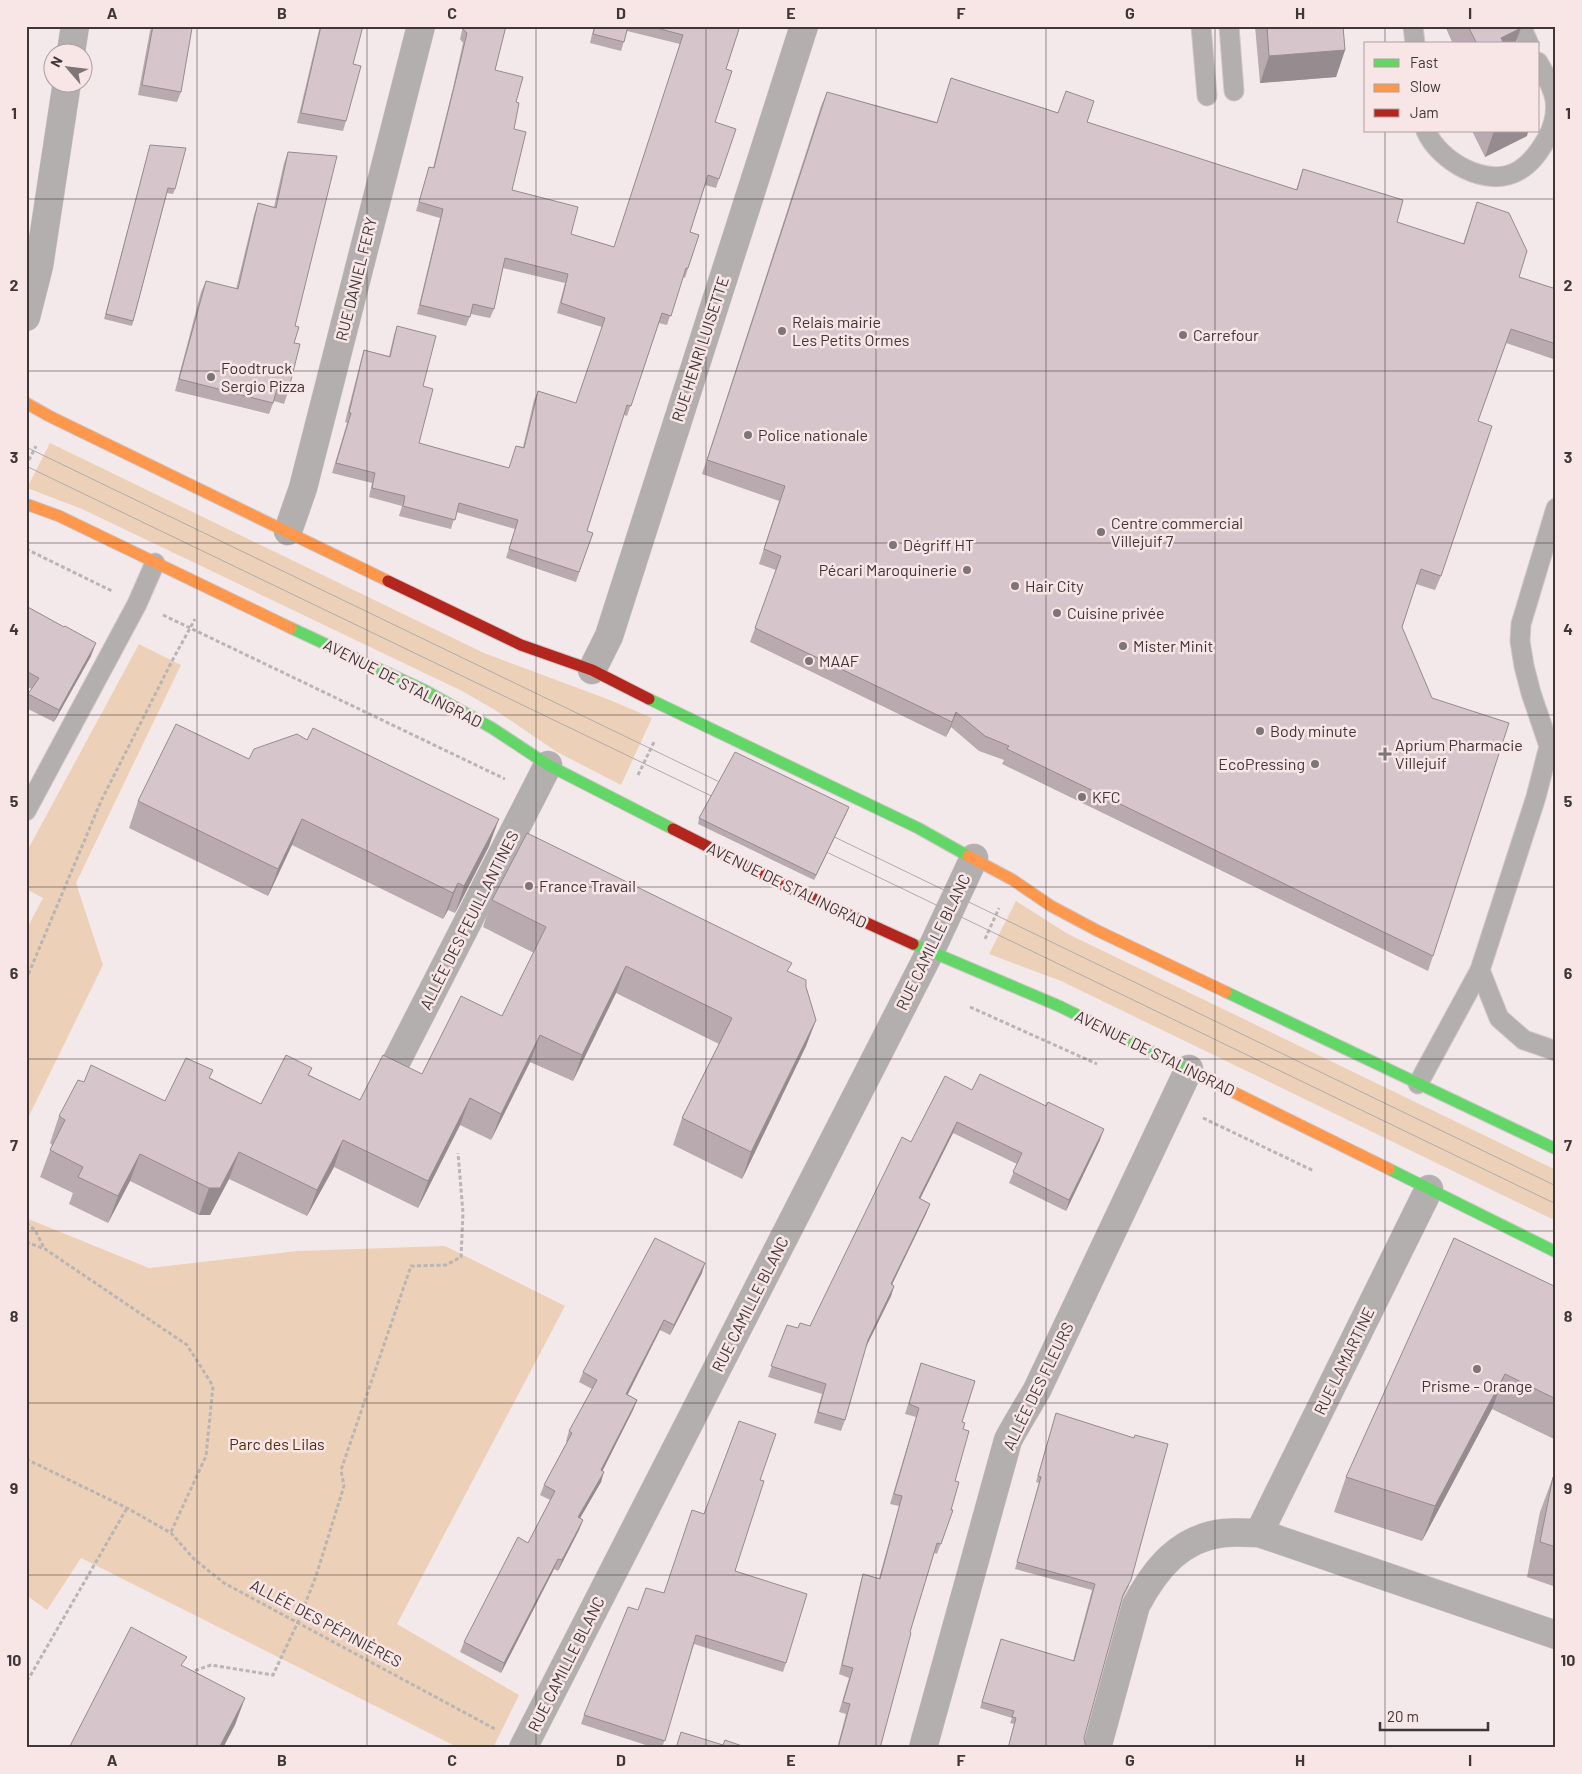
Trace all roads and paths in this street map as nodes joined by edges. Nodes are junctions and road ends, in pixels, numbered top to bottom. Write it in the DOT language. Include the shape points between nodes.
graph roads {
  1 [pos="75,26"];
  2 [pos="421,26"];
  3 [pos="804,26"];
  4 [pos="1201,26"];
  5 [pos="1229,26"];
  6 [pos="1413,26"];
  7 [pos="1520,26"];
  8 [pos="73,42"];
  9 [pos="1415,42"];
  10 [pos="1528,42"];
  11 [pos="1540,66"];
  12 [pos="1234,91"];
  13 [pos="65,92"];
  14 [pos="1207,96"];
  15 [pos="1427,132"];
  16 [pos="26,317"];
  17 [pos="26,403"];
  18 [pos="26,504"];
  19 [pos="1556,508"];
  20 [pos="288,531"];
  21 [pos="155,563"];
  22 [pos="209,589"];
  23 [pos="592,670"];
  24 [pos="670,710"];
  25 [pos="548,766"];
  26 [pos="625,805"];
  27 [pos="26,811"];
  28 [pos="974,858"];
  29 [pos="930,952"];
  30 [pos="1480,970"];
  31 [pos="26,980"];
  32 [pos="1553,1049"];
  33 [pos="1189,1070"];
  34 [pos="390,1074"];
  35 [pos="1418,1084"];
  36 [pos="1556,1149"];
  37 [pos="458,1153"];
  38 [pos="1429,1189"];
  39 [pos="26,1223"];
  40 [pos="26,1242"];
  41 [pos="45,1249"];
  42 [pos="1556,1252"];
  43 [pos="26,1459"];
  44 [pos="126,1508"];
  45 [pos="171,1533"];
  46 [pos="1259,1533"];
  47 [pos="298,1622"];
  48 [pos="1556,1635"];
  49 [pos="188,1678"];
  50 [pos="26,1680"];
  51 [pos="524,1746"];
  52 [pos="923,1748"];
  53 [pos="1097,1748"];
  1 -- 8 [label="street"];
  2 -- 20 [label="street, RUE DANIEL FERY" via="303,488"];
  3 -- 23 [label="street, RUE HENRI LUISETTE" via="608,636"];
  4 -- 14 [label="lane"];
  5 -- 12 [label="lane"];
  6 -- 9 [label="lane"];
  7 -- 10 [label="lane"];
  11 -- 15 [label="lane" via="1552,90 1555,113 1551,132 1541,150 1518,171 1492,176 1462,168 1436,148"];
  13 -- 16 [label="street" via="39,266"];
  17 -- 20 [label="main road"];
  18 -- 21 [label="main road, AVENUE DE STALINGRAD" via="60,516"];
  19 -- 30 [label="lane" via="1521,624 1520,641 1531,693 1549,746 1536,797"];
  20 -- 23 [label="main road" via="521,645"];
  21 -- 22 [label="main road, AVENUE DE STALINGRAD"];
  21 -- 27 [label="lane" via="137,604"];
  22 -- 25 [label="main road, AVENUE DE STALINGRAD" via="426,691 492,728"];
  22 -- 31 [label="path" via="101,801"];
  23 -- 24 [label="main road"];
  24 -- 26 [label="path"];
  24 -- 28 [label="main road"];
  25 -- 26 [label="main road, AVENUE DE STALINGRAD"];
  25 -- 34 [label="street, ALLÉE DES FEUILLANTINES"];
  26 -- 29 [label="main road, AVENUE DE STALINGRAD" via="790,888"];
  28 -- 29 [label="street, RUE CAMILLE BLANC"];
  28 -- 35 [label="main road" via="1098,931"];
  29 -- 33 [label="main road, AVENUE DE STALINGRAD" via="1059,1006"];
  29 -- 51 [label="street, RUE CAMILLE BLANC"];
  30 -- 32 [label="lane" via="1499,1018 1524,1040"];
  30 -- 35 [label="lane"];
  33 -- 38 [label="main road, AVENUE DE STALINGRAD"];
  33 -- 52 [label="street, ALLÉE DES FLEURS" via="1028,1407 1008,1440"];
  35 -- 36 [label="main road"];
  37 -- 47 [label="path" via="463,1214 461,1257 446,1265 411,1266 341,1470 344,1486"];
  38 -- 42 [label="main road, AVENUE DE STALINGRAD"];
  38 -- 46 [label="street, RUE LAMARTINE"];
  39 -- 41 [label="path" via="35,1230"];
  40 -- 41 [label="path"];
  41 -- 45 [label="path" via="187,1346 213,1386 206,1456"];
  43 -- 44 [label="path, ALLÉE DES PÉPINIÈRES"];
  44 -- 45 [label="path, ALLÉE DES PÉPINIÈRES"];
  44 -- 50 [label="path"];
  45 -- 47 [label="path, ALLÉE DES PÉPINIÈRES" via="194,1559 224,1583"];
  46 -- 48 [label="street"];
  46 -- 53 [label="street" via="1225,1533 1185,1546 1167,1559 1148,1584 1136,1605"];
  47 -- 49 [label="path" via="273,1675 211,1664 191,1672"];
  47 -- 51 [label="path, ALLÉE DES PÉPINIÈRES"];
}
